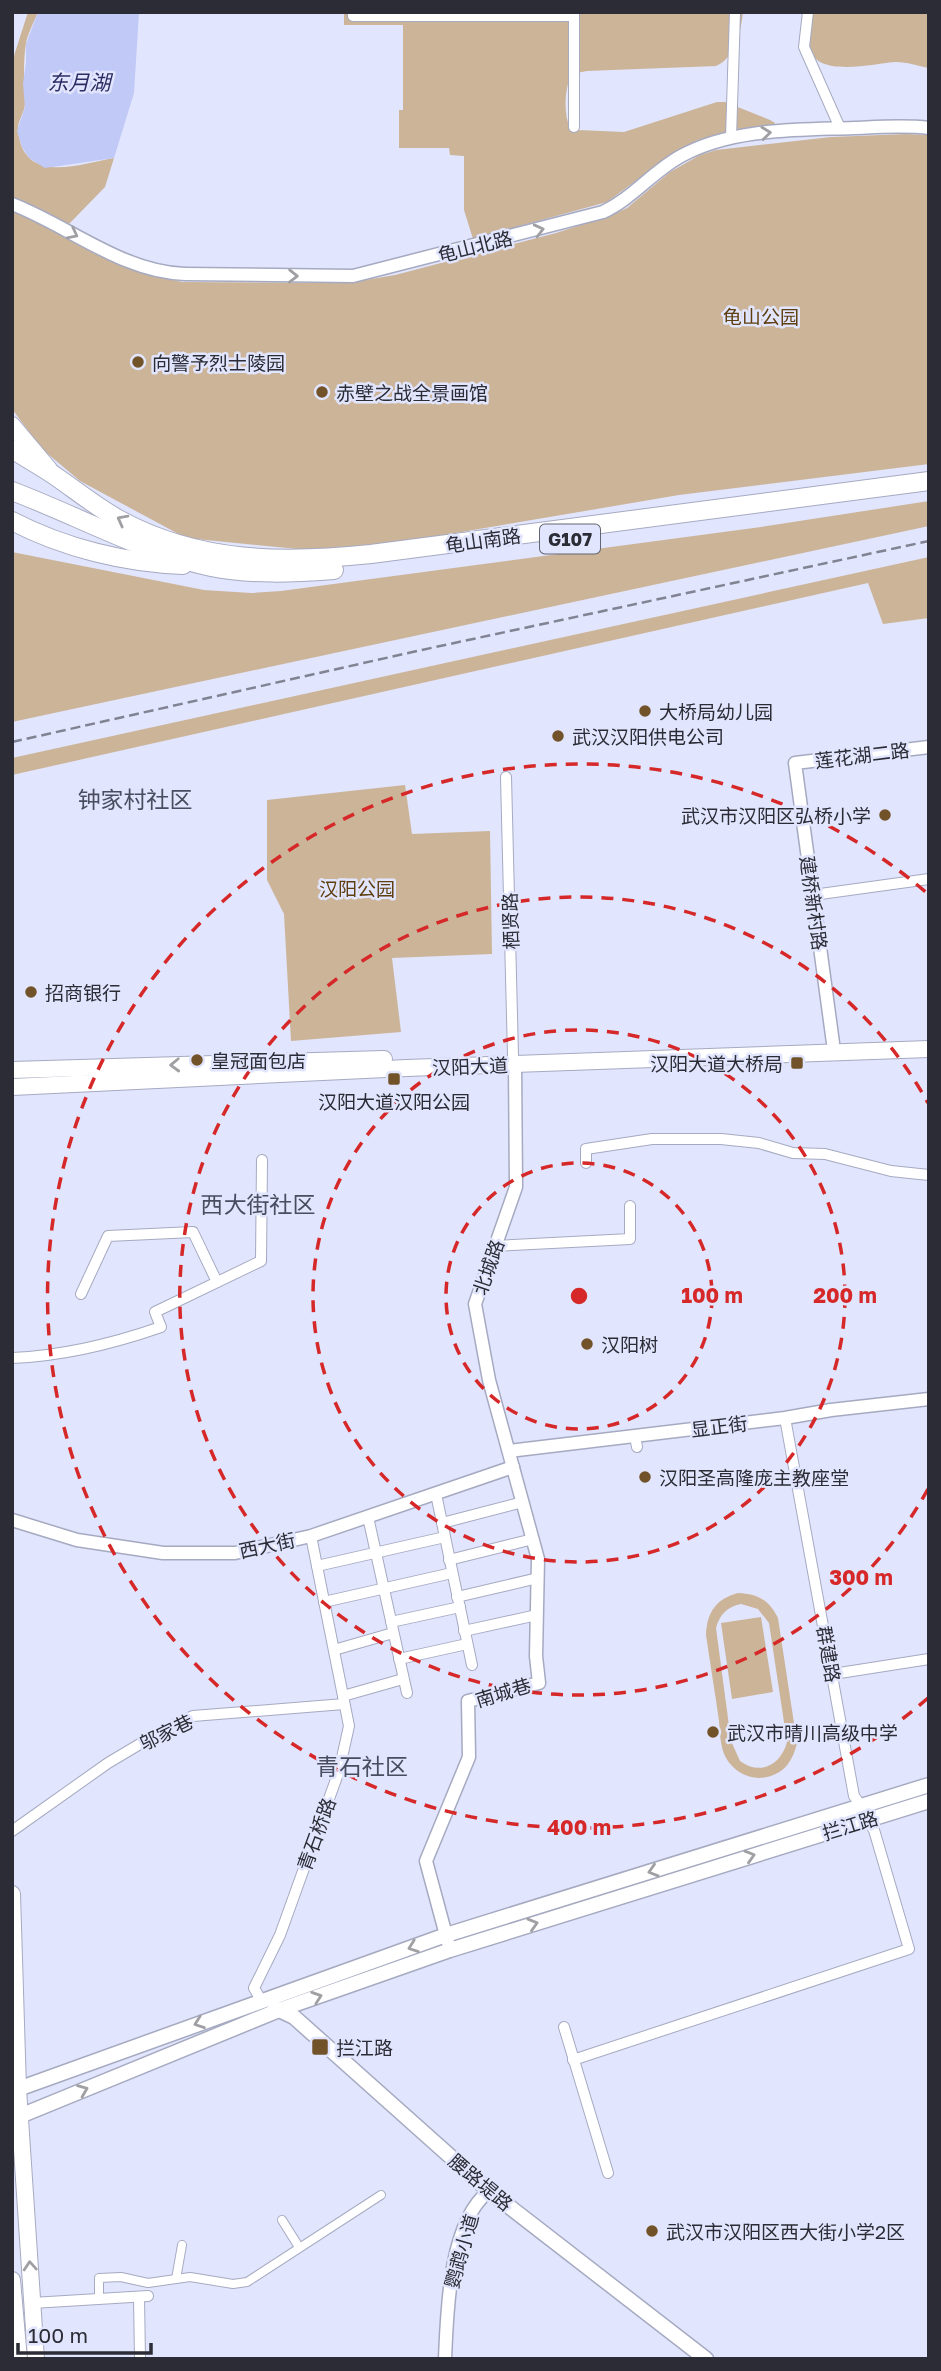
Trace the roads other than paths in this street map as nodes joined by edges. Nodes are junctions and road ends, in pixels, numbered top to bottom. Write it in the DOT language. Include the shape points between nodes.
graph roads {
  1 [pos="353,12"];
  2 [pos="735,12"];
  3 [pos="808,12"];
  4 [pos="574,14"];
  5 [pos="574,127"];
  6 [pos="840,128"];
  7 [pos="929,128"];
  8 [pos="731,138"];
  9 [pos="12,204"];
  10 [pos="12,425"];
  11 [pos="12,449"];
  12 [pos="56,476"];
  13 [pos="929,481"];
  14 [pos="12,491"];
  15 [pos="929,491"];
  16 [pos="12,521"];
  17 [pos="12,537"];
  18 [pos="114,557"];
  19 [pos="211,567"];
  20 [pos="929,747"];
  21 [pos="795,763"];
  22 [pos="506,777"];
  23 [pos="929,879"];
  24 [pos="813,895"];
  25 [pos="929,1040"];
  26 [pos="833,1044"];
  27 [pos="929,1049"];
  28 [pos="514,1060"];
  29 [pos="12,1068"];
  30 [pos="30,1078"];
  31 [pos="12,1089"];
  32 [pos="262,1160"];
  33 [pos="586,1163"];
  34 [pos="929,1175"];
  35 [pos="630,1206"];
  36 [pos="495,1246"];
  37 [pos="217,1282"];
  38 [pos="81,1294"];
  39 [pos="12,1357"];
  40 [pos="929,1399"];
  41 [pos="785,1418"];
  42 [pos="509,1451"];
  43 [pos="513,1467"];
  44 [pos="436,1494"];
  45 [pos="523,1502"];
  46 [pos="368,1517"];
  47 [pos="12,1520"];
  48 [pos="442,1523"];
  49 [pos="312,1536"];
  50 [pos="444,1537"];
  51 [pos="533,1539"];
  52 [pos="376,1553"];
  53 [pos="449,1559"];
  54 [pos="317,1566"];
  55 [pos="452,1573"];
  56 [pos="538,1578"];
  57 [pos="383,1588"];
  58 [pos="324,1602"];
  59 [pos="458,1602"];
  60 [pos="537,1615"];
  61 [pos="392,1627"];
  62 [pos="464,1631"];
  63 [pos="467,1644"];
  64 [pos="334,1650"];
  65 [pos="399,1659"];
  66 [pos="929,1659"];
  67 [pos="471,1665"];
  68 [pos="833,1674"];
  69 [pos="403,1679"];
  70 [pos="407,1693"];
  71 [pos="344,1700"];
  72 [pos="929,1785"];
  73 [pos="929,1801"];
  74 [pos="864,1813"];
  75 [pos="12,1831"];
  76 [pos="12,1894"];
  77 [pos="446,1935"];
  78 [pos="450,1950"];
  79 [pos="261,2000"];
  80 [pos="279,2010"];
  81 [pos="564,2027"];
  82 [pos="573,2060"];
  83 [pos="15,2091"];
  84 [pos="16,2118"];
  85 [pos="608,2173"];
  86 [pos="489,2191"];
  87 [pos="380,2194"];
  88 [pos="282,2220"];
  89 [pos="182,2245"];
  90 [pos="299,2248"];
  91 [pos="176,2279"];
  92 [pos="12,2280"];
  93 [pos="99,2299"];
  94 [pos="32,2303"];
  95 [pos="19,2359"];
  96 [pos="36,2359"];
  97 [pos="140,2359"];
  98 [pos="445,2359"];
  99 [pos="706,2359"];
  1 -- 4 [label="street" via="353,16"];
  2 -- 8 [label="street"];
  3 -- 6 [label="street" via="804,47"];
  4 -- 5 [label="street"];
  6 -- 7 [label="street, 龟山北路"];
  8 -- 6 [label="street, 龟山北路, one-way"];
  9 -- 8 [label="street, 龟山北路, one-way" via="158,272 353,276 603,212 627,199 678,157"];
  10 -- 12 [label="main road"];
  11 -- 12 [label="highway, G107"];
  13 -- 12 [label="highway, 龟山南路 / G107, one-way" via="384,553 306,559 232,557 186,548 120,520"];
  14 -- 19 [label="highway, G107" via="135,542"];
  15 -- 19 [label="highway, 龟山南路 / G107" via="366,566 292,573"];
  16 -- 18 [label="highway"];
  17 -- 18 [label="highway"];
  18 -- 19 [label="highway"];
  20 -- 21 [label="street, 莲花湖二路"];
  21 -- 24 [label="street, 建桥新村路"];
  22 -- 28 [label="street, 栖贤路"];
  23 -- 24 [label="street"];
  24 -- 26 [label="street, 建桥新村路"];
  25 -- 26 [label="main road, 汉阳大道"];
  26 -- 28 [label="main road, 汉阳大道"];
  27 -- 28 [label="main road, 汉阳大道"];
  28 -- 30 [label="main road, 汉阳大道"];
  28 -- 36 [label="street, 北城路" via="516,1187"];
  29 -- 30 [label="main road, 汉阳大道"];
  30 -- 31 [label="main road, 汉阳大道"];
  32 -- 37 [label="street" via="261,1261"];
  33 -- 34 [label="street" via="586,1149 607,1145 652,1139 721,1139"];
  35 -- 36 [label="street" via="630,1238"];
  36 -- 42 [label="street, 北城路" via="475,1304"];
  37 -- 38 [label="street" via="193,1233 108,1236"];
  37 -- 39 [label="street" via="155,1311 161,1327 107,1345 41,1357"];
  40 -- 41 [label="street, 显正街"];
  41 -- 42 [label="street, 显正街" via="636,1441"];
  41 -- 68 [label="street, 群建路"];
  42 -- 43 [label="street, 北城路"];
  43 -- 44 [label="street, 西大街"];
  43 -- 45 [label="street, 南城巷"];
  44 -- 46 [label="street, 西大街"];
  44 -- 48 [label="street"];
  45 -- 48 [label="street"];
  45 -- 51 [label="street, 南城巷"];
  46 -- 49 [label="street, 西大街"];
  46 -- 52 [label="street"];
  47 -- 49 [label="street, 西大街" via="77,1540 163,1553 235,1553"];
  48 -- 50 [label="street"];
  49 -- 54 [label="street, 青石桥路"];
  50 -- 52 [label="street"];
  50 -- 53 [label="street"];
  51 -- 53 [label="street"];
  51 -- 56 [label="street, 南城巷"];
  52 -- 54 [label="street"];
  52 -- 57 [label="street"];
  53 -- 55 [label="street"];
  54 -- 58 [label="street, 青石桥路"];
  55 -- 57 [label="street"];
  55 -- 59 [label="street"];
  56 -- 59 [label="street"];
  56 -- 60 [label="street, 南城巷"];
  57 -- 58 [label="street"];
  57 -- 61 [label="street"];
  58 -- 64 [label="street, 青石桥路"];
  59 -- 61 [label="street"];
  59 -- 62 [label="street"];
  60 -- 62 [label="street"];
  60 -- 77 [label="street, 南城巷" via="539,1683 468,1701 469,1757 426,1861"];
  61 -- 64 [label="street"];
  61 -- 65 [label="street"];
  62 -- 63 [label="street"];
  63 -- 65 [label="street"];
  63 -- 67 [label="street"];
  64 -- 71 [label="street, 青石桥路"];
  65 -- 69 [label="street"];
  66 -- 68 [label="street"];
  68 -- 74 [label="street, 群建路" via="854,1796"];
  69 -- 70 [label="street"];
  69 -- 71 [label="street, 邬家巷"];
  71 -- 75 [label="street, 邬家巷" via="193,1716 108,1763"];
  71 -- 79 [label="street, 青石桥路" via="349,1726 339,1771 280,1935 254,1988"];
  72 -- 74 [label="main road, 拦江路"];
  73 -- 74 [label="main road, 拦江路"];
  74 -- 77 [label="main road, 拦江路, one-way"];
  78 -- 74 [label="main road, 拦江路, one-way"];
  74 -- 82 [label="street, 群建路" via="874,1830 909,1949"];
  76 -- 83 [label="main road"];
  77 -- 78 [label="street, 南城巷"];
  77 -- 79 [label="main road, 拦江路, one-way"];
  80 -- 78 [label="main road, 拦江路, one-way"];
  79 -- 80 [label="main road, 腰路堤路"];
  79 -- 83 [label="main road, 拦江路, one-way"];
  84 -- 80 [label="main road, 拦江路, one-way"];
  80 -- 86 [label="main road, 腰路堤路" via="294,2017"];
  81 -- 82 [label="street"];
  82 -- 85 [label="street"];
  83 -- 84 [label="main road"];
  94 -- 84 [label="main road, one-way"];
  86 -- 98 [label="street, 鹦鹉小道" via="477,2200 464,2227 449,2283"];
  86 -- 99 [label="main road, 腰路堤路"];
  87 -- 90 [label="street"];
  88 -- 90 [label="street"];
  89 -- 91 [label="street"];
  90 -- 91 [label="street" via="247,2282"];
  91 -- 93 [label="street" via="148,2283 99,2278"];
  92 -- 95 [label="main road"];
  93 -- 94 [label="street"];
  93 -- 97 [label="street" via="144,2297"];
  94 -- 96 [label="main road"];
}
